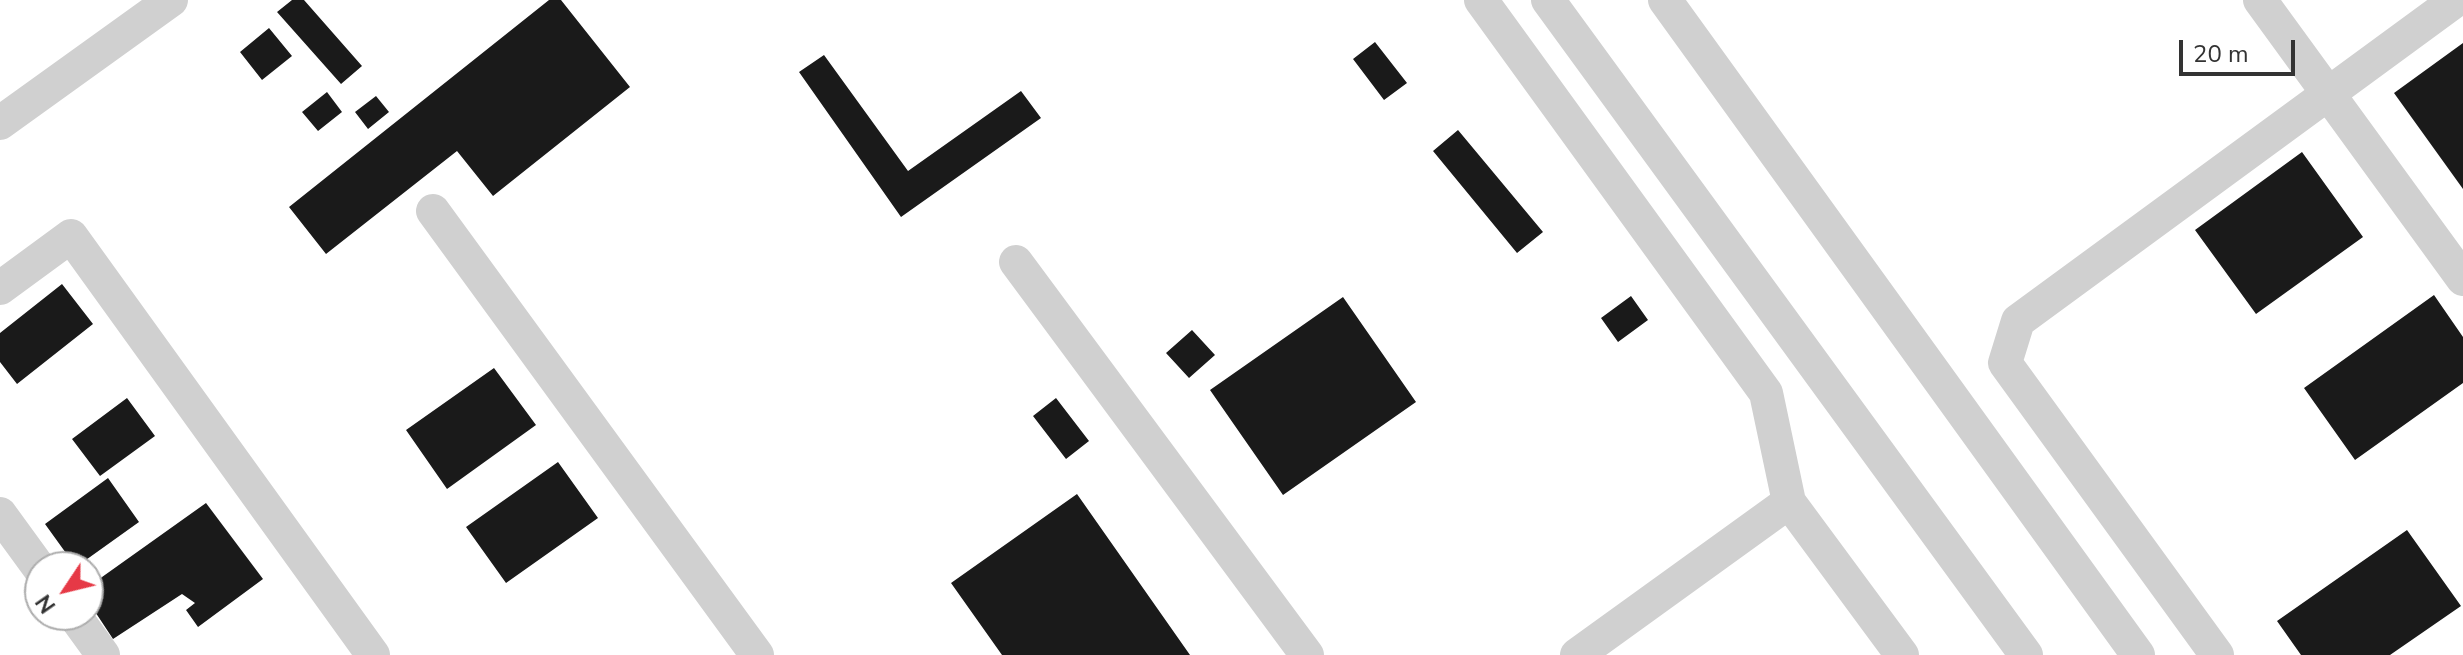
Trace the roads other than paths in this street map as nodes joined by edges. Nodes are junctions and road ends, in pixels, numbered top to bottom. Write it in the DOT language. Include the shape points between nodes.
graph roads {
  1 [pos="171,0"];
  2 [pos="1481,0"];
  3 [pos="1548,0"];
  4 [pos="1665,0"];
  5 [pos="2260,0"];
  6 [pos="2456,0"];
  7 [pos="2328,96"];
  8 [pos="0,123"];
  9 [pos="433,211"];
  10 [pos="1016,262"];
  11 [pos="2463,279"];
  12 [pos="0,288"];
  13 [pos="1789,502"];
  14 [pos="0,514"];
  15 [pos="27,551"];
  16 [pos="86,631"];
  17 [pos="103,655"];
  18 [pos="373,655"];
  19 [pos="757,655"];
  20 [pos="1307,655"];
  21 [pos="1577,655"];
  22 [pos="1902,655"];
  23 [pos="2026,655"];
  24 [pos="2138,655"];
  25 [pos="2217,655"];
  1 -- 8 [label="street"];
  2 -- 13 [label="street" via="1766,393"];
  3 -- 23 [label="street"];
  4 -- 24 [label="street"];
  5 -- 7 [label="street"];
  6 -- 7 [label="street"];
  7 -- 11 [label="street"];
  7 -- 25 [label="street" via="2018,321 2005,363"];
  9 -- 19 [label="street"];
  10 -- 20 [label="street"];
  12 -- 18 [label="street" via="71,236"];
  13 -- 21 [label="street"];
  13 -- 22 [label="street"];
  14 -- 15 [label="street"];
  16 -- 17 [label="street"];
}
